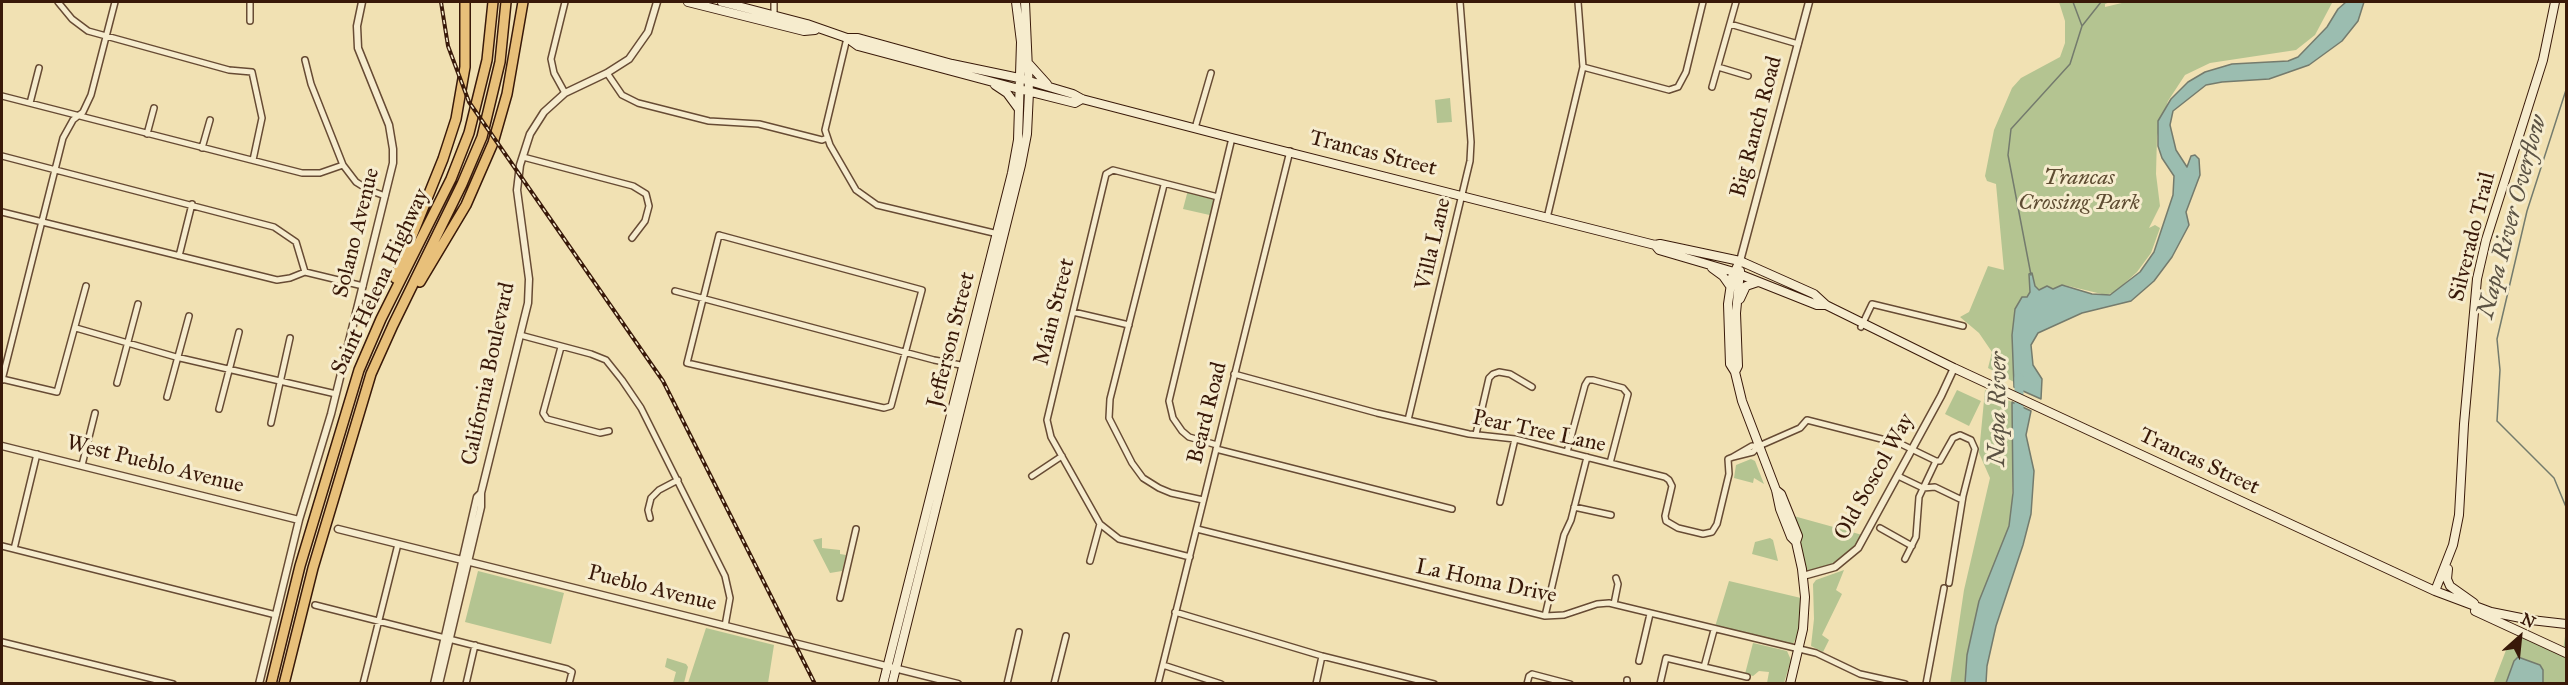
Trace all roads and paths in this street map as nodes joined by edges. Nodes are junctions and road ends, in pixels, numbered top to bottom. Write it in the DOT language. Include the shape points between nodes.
graph roads {
  1 [pos="58,2"];
  2 [pos="115,2"];
  3 [pos="250,2"];
  4 [pos="362,2"];
  5 [pos="465,2"];
  6 [pos="493,2"];
  7 [pos="506,2"];
  8 [pos="523,2"];
  9 [pos="565,2"];
  10 [pos="657,2"];
  11 [pos="688,2"];
  12 [pos="722,2"];
  13 [pos="774,2"];
  14 [pos="1016,2"];
  15 [pos="1024,2"];
  16 [pos="1460,2"];
  17 [pos="1578,2"];
  18 [pos="1703,2"];
  19 [pos="1736,2"];
  20 [pos="1809,2"];
  21 [pos="2555,2"];
  22 [pos="747,16"];
  23 [pos="774,16"];
  24 [pos="250,21"];
  25 [pos="1730,24"];
  26 [pos="817,30"];
  27 [pos="106,36"];
  28 [pos="847,38"];
  29 [pos="1798,44"];
  30 [pos="1020,57"];
  31 [pos="924,59"];
  32 [pos="305,60"];
  33 [pos="1028,63"];
  34 [pos="1583,67"];
  35 [pos="39,68"];
  36 [pos="1718,68"];
  37 [pos="607,73"];
  38 [pos="996,73"];
  39 [pos="1211,73"];
  40 [pos="1748,76"];
  41 [pos="1019,78"];
  42 [pos="986,79"];
  43 [pos="1028,80"];
  44 [pos="1712,87"];
  45 [pos="1053,88"];
  46 [pos="1019,89"];
  47 [pos="1029,92"];
  48 [pos="565,93"];
  49 [pos="1043,95"];
  50 [pos="2,96"];
  51 [pos="1082,99"];
  52 [pos="30,103"];
  53 [pos="154,108"];
  54 [pos="1018,109"];
  55 [pos="1028,112"];
  56 [pos="78,116"];
  57 [pos="210,120"];
  58 [pos="1195,128"];
  59 [pos="147,134"];
  60 [pos="827,138"];
  61 [pos="1232,138"];
  62 [pos="202,148"];
  63 [pos="1290,151"];
  64 [pos="2,156"];
  65 [pos="523,157"];
  66 [pos="253,160"];
  67 [pos="343,165"];
  68 [pos="55,168"];
  69 [pos="1164,185"];
  70 [pos="1463,195"];
  71 [pos="385,196"];
  72 [pos="1218,197"];
  73 [pos="192,204"];
  74 [pos="2,212"];
  75 [pos="1546,218"];
  76 [pos="42,222"];
  77 [pos="1001,235"];
  78 [pos="632,238"];
  79 [pos="1655,245"];
  80 [pos="179,256"];
  81 [pos="1689,258"];
  82 [pos="1740,261"];
  83 [pos="305,272"];
  84 [pos="1737,273"];
  85 [pos="1770,285"];
  86 [pos="86,286"];
  87 [pos="363,286"];
  88 [pos="1730,286"];
  89 [pos="675,291"];
  90 [pos="704,298"];
  91 [pos="138,304"];
  92 [pos="1826,305"];
  93 [pos="1736,309"];
  94 [pos="1072,312"];
  95 [pos="189,316"];
  96 [pos="393,325"];
  97 [pos="1129,325"];
  98 [pos="1862,325"];
  99 [pos="1963,326"];
  100 [pos="76,328"];
  101 [pos="1727,328"];
  102 [pos="239,332"];
  103 [pos="520,336"];
  104 [pos="290,338"];
  105 [pos="128,342"];
  106 [pos="369,345"];
  107 [pos="561,347"];
  108 [pos="906,352"];
  109 [pos="176,357"];
  110 [pos="1737,359"];
  111 [pos="967,367"];
  112 [pos="1954,368"];
  113 [pos="230,370"];
  114 [pos="1735,372"];
  115 [pos="1234,374"];
  116 [pos="2,380"];
  117 [pos="281,381"];
  118 [pos="117,383"];
  119 [pos="1532,387"];
  120 [pos="336,394"];
  121 [pos="166,398"];
  122 [pos="219,410"];
  123 [pos="95,413"];
  124 [pos="1408,420"];
  125 [pos="271,423"];
  126 [pos="609,431"];
  127 [pos="1476,434"];
  128 [pos="1515,439"];
  129 [pos="2,446"];
  130 [pos="1759,446"];
  131 [pos="1217,447"];
  132 [pos="1912,449"];
  133 [pos="1567,452"];
  134 [pos="37,454"];
  135 [pos="1062,456"];
  136 [pos="1587,458"];
  137 [pos="1936,461"];
  138 [pos="1610,463"];
  139 [pos="82,465"];
  140 [pos="1032,476"];
  141 [pos="1898,476"];
  142 [pos="678,480"];
  143 [pos="1923,488"];
  144 [pos="1203,500"];
  145 [pos="1962,500"];
  146 [pos="1500,502"];
  147 [pos="1574,507"];
  148 [pos="1452,509"];
  149 [pos="1611,515"];
  150 [pos="650,519"];
  151 [pos="299,520"];
  152 [pos="1100,524"];
  153 [pos="1880,528"];
  154 [pos="338,529"];
  155 [pos="856,529"];
  156 [pos="1197,530"];
  157 [pos="398,544"];
  158 [pos="2453,545"];
  159 [pos="2,546"];
  160 [pos="1912,546"];
  161 [pos="14,549"];
  162 [pos="1190,557"];
  163 [pos="1905,559"];
  164 [pos="465,561"];
  165 [pos="1090,561"];
  166 [pos="1803,576"];
  167 [pos="1616,578"];
  168 [pos="1949,583"];
  169 [pos="1944,588"];
  170 [pos="2435,591"];
  171 [pos="840,598"];
  172 [pos="2455,599"];
  173 [pos="1614,604"];
  174 [pos="315,605"];
  175 [pos="1175,612"];
  176 [pos="2491,612"];
  177 [pos="1650,614"];
  178 [pos="276,615"];
  179 [pos="1545,616"];
  180 [pos="379,621"];
  181 [pos="2566,624"];
  182 [pos="725,626"];
  183 [pos="1714,630"];
  184 [pos="1019,632"];
  185 [pos="1066,636"];
  186 [pos="448,639"];
  187 [pos="2,642"];
  188 [pos="475,645"];
  189 [pos="1802,650"];
  190 [pos="2565,652"];
  191 [pos="1322,656"];
  192 [pos="1639,661"];
  193 [pos="1163,665"];
  194 [pos="887,666"];
  195 [pos="1704,667"];
  196 [pos="896,668"];
  197 [pos="1747,677"];
  198 [pos="930,680"];
  199 [pos="1793,683"];
  200 [pos="173,684"];
  201 [pos="259,684"];
  202 [pos="271,684"];
  203 [pos="284,684"];
  204 [pos="363,684"];
  205 [pos="434,684"];
  206 [pos="440,684"];
  207 [pos="466,684"];
  208 [pos="569,684"];
  209 [pos="883,684"];
  210 [pos="892,684"];
  211 [pos="958,684"];
  212 [pos="1007,684"];
  213 [pos="1054,684"];
  214 [pos="1158,684"];
  215 [pos="1221,684"];
  216 [pos="1316,684"];
  217 [pos="1434,684"];
  218 [pos="1527,684"];
  219 [pos="1570,684"];
  220 [pos="1660,684"];
  221 [pos="1905,684"];
  222 [pos="1926,684"];
  1 -- 27 [label="street" via="88,32"];
  2 -- 27 [label="street"];
  3 -- 24 [label="street"];
  4 -- 71 [label="street, Solano Avenue" via="358,48 389,125 393,149"];
  5 -- 106 [label="highway" via="465,67 456,119"];
  6 -- 106 [label="highway, Saint Helena Highway" via="488,60 469,133 451,179"];
  7 -- 96 [label="highway, Saint Helena Highway" via="500,62 482,138"];
  8 -- 96 [label="highway" via="507,94 484,166 460,215"];
  9 -- 48 [label="street" via="551,59"];
  10 -- 37 [label="street, California Boulevard" via="638,49"];
  11 -- 22 [label="main road, Trancas Street"];
  12 -- 23 [label="main road, Trancas Street"];
  13 -- 23 [label="street"];
  14 -- 30 [label="main road, Jefferson Street"];
  15 -- 33 [label="main road, Jefferson Street"];
  16 -- 70 [label="street, Villa Lane" via="1472,142"];
  17 -- 34 [label="street"];
  18 -- 34 [label="street" via="1686,72 1678,87 1670,90"];
  19 -- 25 [label="street"];
  20 -- 29 [label="street, Big Ranch Road"];
  21 -- 158 [label="main road, Silverado Trail" via="2543,60 2477,279 2459,515"];
  22 -- 23 [label="main road"];
  22 -- 26 [label="main road, Trancas Street" via="804,31"];
  23 -- 26 [label="main road, Trancas Street"];
  25 -- 29 [label="street"];
  25 -- 36 [label="street"];
  26 -- 28 [label="main road, Trancas Street"];
  27 -- 56 [label="street" via="91,95"];
  27 -- 66 [label="street" via="229,70 252,72 262,118"];
  28 -- 31 [label="main road, Trancas Street"];
  28 -- 31 [label="main road, Trancas Street" via="858,46"];
  28 -- 60 [label="street" via="826,122"];
  29 -- 82 [label="street, Big Ranch Road"];
  30 -- 38 [label="main road" via="1010,70"];
  30 -- 41 [label="main road, Jefferson Street"];
  31 -- 38 [label="main road, Trancas Street"];
  31 -- 42 [label="main road, Trancas Street"];
  32 -- 67 [label="street"];
  33 -- 43 [label="main road, Jefferson Street"];
  33 -- 45 [label="main road"];
  34 -- 75 [label="street"];
  35 -- 52 [label="street"];
  36 -- 40 [label="street"];
  36 -- 44 [label="street"];
  37 -- 48 [label="street, California Boulevard"];
  37 -- 60 [label="street" via="622,95 638,103 709,121 759,124"];
  38 -- 41 [label="main road, Trancas Street"];
  39 -- 58 [label="street"];
  41 -- 43 [label="main road, Trancas Street"];
  41 -- 46 [label="main road, Jefferson Street"];
  42 -- 46 [label="main road, Trancas Street"];
  42 -- 54 [label="main road" via="1007,93"];
  43 -- 45 [label="main road, Trancas Street"];
  43 -- 47 [label="main road, Jefferson Street"];
  45 -- 51 [label="main road, Trancas Street"];
  46 -- 47 [label="main road, Trancas Street"];
  46 -- 54 [label="main road, Jefferson Street"];
  47 -- 49 [label="main road, Trancas Street"];
  47 -- 55 [label="main road, Jefferson Street"];
  48 -- 65 [label="street, California Boulevard" via="537,121"];
  49 -- 51 [label="main road, Trancas Street" via="1075,102"];
  49 -- 55 [label="main road"];
  50 -- 52 [label="street"];
  51 -- 58 [label="main road, Trancas Street"];
  52 -- 56 [label="street"];
  53 -- 59 [label="street"];
  54 -- 77 [label="main road, Jefferson Street" via="1015,156"];
  55 -- 77 [label="main road, Jefferson Street" via="1021,165"];
  56 -- 59 [label="street"];
  56 -- 68 [label="street" via="63,138"];
  57 -- 62 [label="street"];
  58 -- 61 [label="main road, Trancas Street"];
  59 -- 62 [label="street"];
  60 -- 77 [label="street" via="855,187 870,201"];
  61 -- 63 [label="main road, Trancas Street"];
  61 -- 72 [label="street"];
  62 -- 66 [label="street"];
  63 -- 70 [label="main road, Trancas Street"];
  63 -- 115 [label="street, Beard Road"];
  64 -- 68 [label="street"];
  65 -- 78 [label="street" via="646,194 649,206 645,220"];
  65 -- 103 [label="street, California Boulevard" via="517,190 529,290"];
  66 -- 67 [label="street" via="302,174"];
  67 -- 71 [label="street" via="356,182"];
  68 -- 73 [label="street"];
  68 -- 76 [label="street"];
  69 -- 72 [label="street, Main Street"];
  69 -- 94 [label="street, Main Street" via="1113,170 1106,174"];
  69 -- 97 [label="street"];
  70 -- 75 [label="main road, Trancas Street"];
  70 -- 124 [label="street, Villa Lane"];
  71 -- 87 [label="street, Solano Avenue"];
  72 -- 131 [label="street" via="1169,401 1173,418 1182,431"];
  73 -- 80 [label="street"];
  73 -- 83 [label="street" via="285,233 296,242"];
  74 -- 76 [label="street"];
  75 -- 79 [label="main road, Trancas Street"];
  76 -- 80 [label="street"];
  76 -- 116 [label="street"];
  77 -- 111 [label="main road, Jefferson Street"];
  79 -- 81 [label="main road, Trancas Street" via="1659,250"];
  79 -- 82 [label="main road, Trancas Street"];
  80 -- 83 [label="street" via="277,280"];
  81 -- 84 [label="main road, Trancas Street"];
  81 -- 88 [label="main road" via="1721,274"];
  82 -- 84 [label="main road"];
  82 -- 92 [label="main road, Trancas Street" via="1814,294"];
  83 -- 87 [label="street"];
  84 -- 85 [label="main road, Trancas Street"];
  84 -- 88 [label="main road"];
  84 -- 93 [label="main road"];
  85 -- 92 [label="main road, Trancas Street" via="1817,305"];
  85 -- 93 [label="main road" via="1748,284"];
  86 -- 100 [label="street"];
  87 -- 120 [label="street, Solano Avenue"];
  88 -- 101 [label="main road"];
  89 -- 90 [label="street"];
  90 -- 108 [label="street"];
  90 -- 108 [label="street" via="687,363 884,408 891,406"];
  90 -- 108 [label="street" via="720,235 797,255 821,265 922,290"];
  91 -- 105 [label="street"];
  92 -- 98 [label="main road, Trancas Street"];
  93 -- 110 [label="main road"];
  94 -- 97 [label="street"];
  94 -- 135 [label="street, Main Street" via="1047,420"];
  95 -- 109 [label="street"];
  96 -- 203 [label="highway, Saint Helena Highway" via="355,423"];
  97 -- 144 [label="street" via="1110,399 1111,424 1137,470 1150,484"];
  98 -- 99 [label="street" via="1872,304"];
  98 -- 112 [label="main road, Trancas Street"];
  100 -- 105 [label="street"];
  100 -- 116 [label="street" via="57,392"];
  101 -- 110 [label="main road" via="1731,330"];
  101 -- 114 [label="main road" via="1730,364"];
  102 -- 113 [label="street"];
  103 -- 107 [label="street"];
  103 -- 164 [label="street, California Boulevard"];
  104 -- 117 [label="street"];
  105 -- 109 [label="street"];
  105 -- 118 [label="street"];
  106 -- 202 [label="highway, Saint Helena Highway" via="350,395 306,544"];
  107 -- 126 [label="street" via="543,414 547,419 600,433"];
  107 -- 142 [label="street" via="606,360 641,408"];
  108 -- 111 [label="street"];
  109 -- 113 [label="street"];
  109 -- 121 [label="street"];
  110 -- 114 [label="main road"];
  111 -- 194 [label="main road, Jefferson Street"];
  111 -- 196 [label="main road, Jefferson Street"];
  112 -- 132 [label="street, Old Soscol Way"];
  112 -- 170 [label="main road, Trancas Street"];
  113 -- 117 [label="street"];
  113 -- 122 [label="street"];
  114 -- 130 [label="main road"];
  115 -- 124 [label="street, Pear Tree Lane"];
  115 -- 131 [label="street, Beard Road"];
  117 -- 120 [label="street"];
  117 -- 125 [label="street"];
  119 -- 127 [label="street" via="1510,374 1493,374"];
  120 -- 151 [label="street, Solano Avenue"];
  123 -- 139 [label="street"];
  124 -- 127 [label="street, Pear Tree Lane"];
  127 -- 128 [label="street, Pear Tree Lane"];
  128 -- 133 [label="street, Pear Tree Lane"];
  128 -- 146 [label="street"];
  129 -- 134 [label="street, West Pueblo Avenue"];
  130 -- 132 [label="street, Pear Tree Lane" via="1800,428 1807,420"];
  130 -- 138 [label="street, Pear Tree Lane" via="1728,459 1729,474 1717,524 1712,532 1703,534 1666,521 1672,489 1669,480"];
  130 -- 166 [label="main road" via="1798,536"];
  131 -- 144 [label="street, Beard Road"];
  131 -- 148 [label="street"];
  132 -- 137 [label="street, Pear Tree Lane"];
  132 -- 141 [label="street, Old Soscol Way"];
  133 -- 136 [label="street, Pear Tree Lane"];
  133 -- 138 [label="street" via="1585,385 1593,380 1623,388 1628,394"];
  134 -- 139 [label="street, West Pueblo Avenue"];
  134 -- 161 [label="street"];
  135 -- 140 [label="street"];
  135 -- 152 [label="street, Main Street"];
  136 -- 138 [label="street, Pear Tree Lane"];
  136 -- 147 [label="street"];
  137 -- 143 [label="street"];
  137 -- 145 [label="street" via="1940,461 1953,438 1964,436 1974,443"];
  139 -- 151 [label="street, West Pueblo Avenue"];
  141 -- 143 [label="street"];
  141 -- 166 [label="street, Old Soscol Way" via="1854,553 1828,570"];
  142 -- 150 [label="street" via="651,498"];
  142 -- 182 [label="street" via="729,587"];
  143 -- 145 [label="street" via="1935,487"];
  143 -- 160 [label="street" via="1917,537"];
  144 -- 156 [label="street, Beard Road"];
  145 -- 168 [label="street"];
  147 -- 149 [label="street"];
  147 -- 179 [label="street"];
  151 -- 178 [label="street, Solano Avenue"];
  152 -- 162 [label="street" via="1119,539"];
  152 -- 165 [label="street"];
  153 -- 160 [label="street"];
  154 -- 157 [label="street, Pueblo Avenue"];
  155 -- 171 [label="street"];
  156 -- 162 [label="street, Beard Road"];
  156 -- 179 [label="street, La Homa Drive"];
  157 -- 164 [label="street, Pueblo Avenue"];
  157 -- 180 [label="street"];
  158 -- 170 [label="main road, Silverado Trail"];
  158 -- 176 [label="main road" via="2446,574 2448,583"];
  159 -- 161 [label="street"];
  160 -- 163 [label="street"];
  161 -- 178 [label="street"];
  162 -- 175 [label="street, Beard Road"];
  164 -- 182 [label="street, Pueblo Avenue"];
  164 -- 186 [label="street, California Boulevard"];
  166 -- 189 [label="main road"];
  167 -- 173 [label="street"];
  169 -- 222 [label="street"];
  170 -- 172 [label="main road, Trancas Street"];
  172 -- 176 [label="main road, Trancas Street"];
  172 -- 190 [label="main road"];
  173 -- 177 [label="street, La Homa Drive"];
  173 -- 179 [label="street, La Homa Drive"];
  174 -- 180 [label="street"];
  175 -- 191 [label="street"];
  175 -- 193 [label="street, Beard Road"];
  176 -- 181 [label="main road, Trancas Street"];
  177 -- 183 [label="street, La Homa Drive"];
  177 -- 192 [label="street"];
  178 -- 201 [label="street, Solano Avenue"];
  180 -- 186 [label="street"];
  180 -- 204 [label="street"];
  182 -- 194 [label="street, Pueblo Avenue"];
  183 -- 189 [label="street, La Homa Drive"];
  183 -- 195 [label="street"];
  184 -- 212 [label="street"];
  185 -- 213 [label="street"];
  186 -- 188 [label="street"];
  186 -- 205 [label="street, California Boulevard"];
  186 -- 206 [label="street, California Boulevard"];
  187 -- 200 [label="street"];
  188 -- 207 [label="street"];
  188 -- 208 [label="street" via="570,669"];
  189 -- 199 [label="main road"];
  189 -- 221 [label="street, La Homa Drive" via="1860,674"];
  191 -- 216 [label="street"];
  191 -- 217 [label="street"];
  193 -- 214 [label="street, Beard Road"];
  193 -- 215 [label="street"];
  194 -- 196 [label="street, Pueblo Avenue"];
  194 -- 209 [label="main road, Jefferson Street"];
  195 -- 197 [label="street"];
  195 -- 220 [label="street" via="1666,658"];
  196 -- 198 [label="street, Pueblo Avenue"];
  196 -- 210 [label="main road, Jefferson Street"];
  198 -- 211 [label="street, Pueblo Avenue"];
  218 -- 219 [label="street" via="1532,674"];
}
